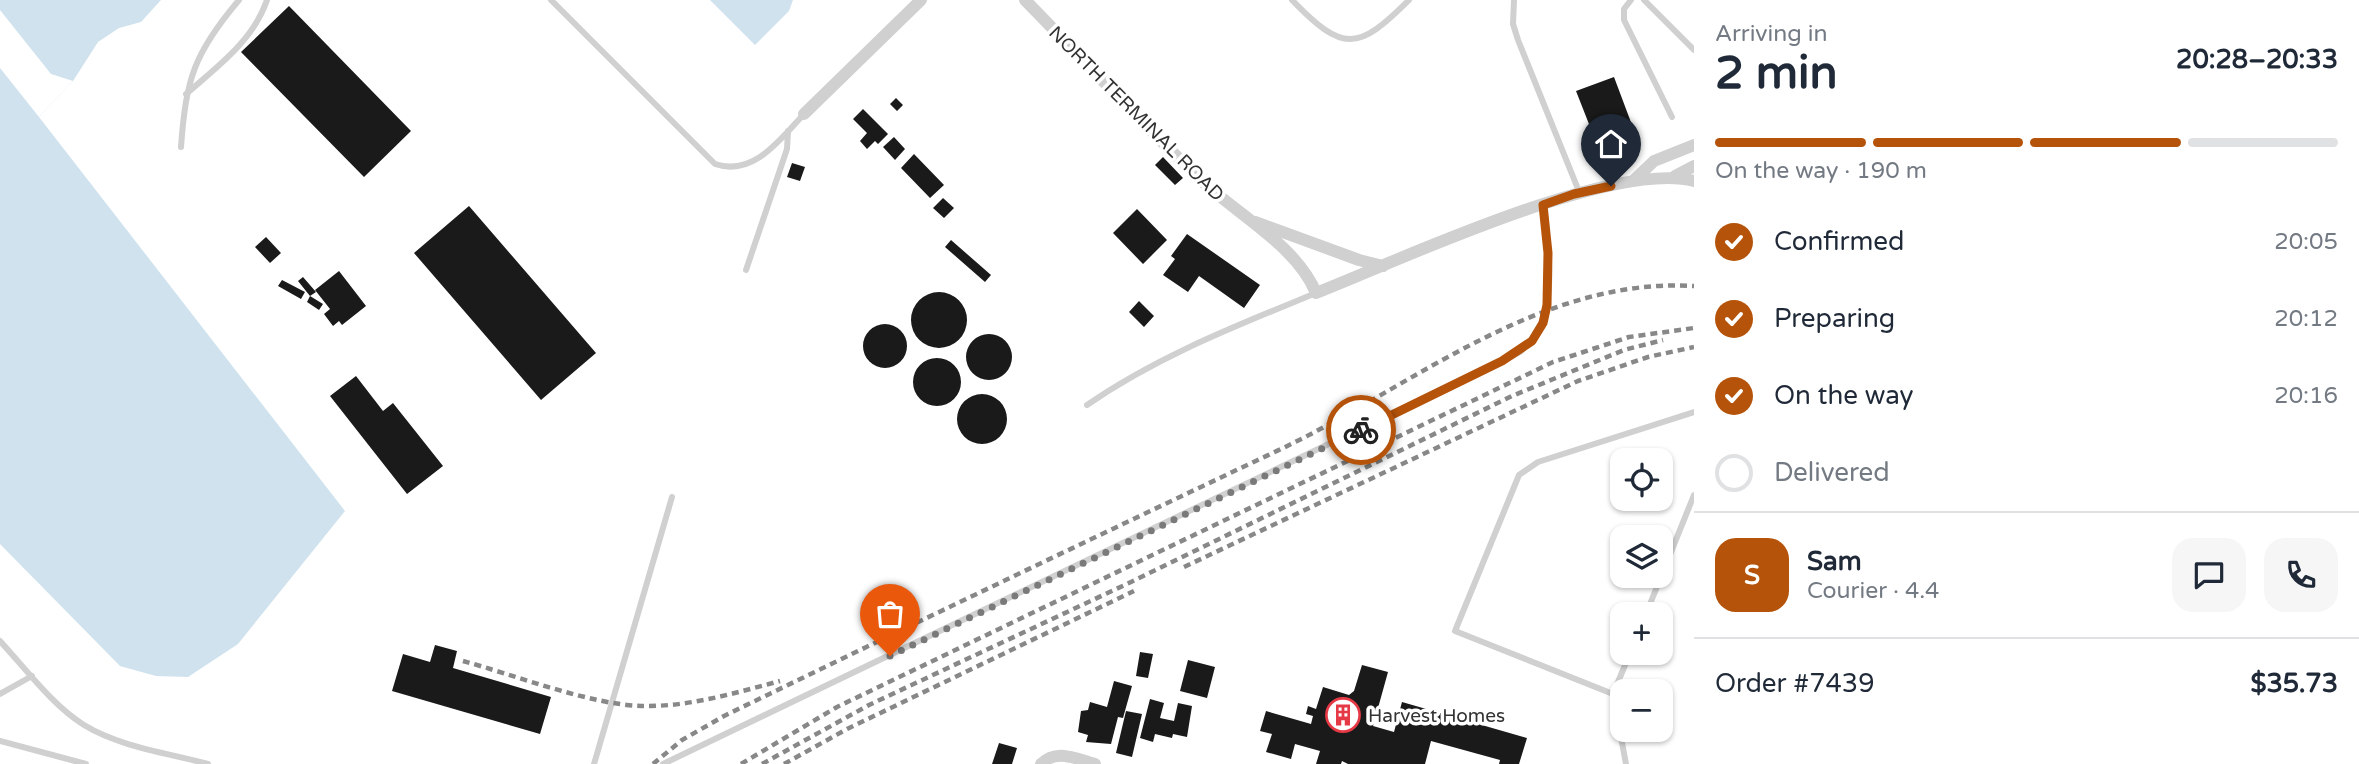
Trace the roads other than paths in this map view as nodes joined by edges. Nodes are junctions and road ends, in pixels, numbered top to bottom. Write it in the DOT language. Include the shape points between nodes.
graph roads {
  1 [pos="239,0"];
  2 [pos="267,0"];
  3 [pos="551,0"];
  4 [pos="921,0"];
  5 [pos="1025,0"];
  6 [pos="1292,0"];
  7 [pos="1409,0"];
  8 [pos="1507,0"];
  9 [pos="1514,0"];
  10 [pos="1632,0"];
  11 [pos="1644,0"];
  12 [pos="1512,8"];
  13 [pos="1694,50"];
  14 [pos="184,95"];
  15 [pos="804,114"];
  16 [pos="1672,117"];
  17 [pos="788,131"];
  18 [pos="1694,145"];
  19 [pos="181,148"];
  20 [pos="1694,166"];
  21 [pos="1675,176"];
  22 [pos="1633,181"];
  23 [pos="1694,181"];
  24 [pos="1580,194"];
  25 [pos="1543,205"];
  26 [pos="1252,221"];
  27 [pos="1383,266"];
  28 [pos="746,270"];
  29 [pos="1316,293"];
  30 [pos="1087,405"];
  31 [pos="1694,412"];
  32 [pos="1694,495"];
  33 [pos="672,497"];
  34 [pos="1651,602"];
  35 [pos="0,641"];
  36 [pos="32,676"];
  37 [pos="1610,692"];
  38 [pos="0,694"];
  39 [pos="0,741"];
  40 [pos="1622,742"];
  41 [pos="86,764"];
  42 [pos="208,764"];
  43 [pos="594,764"];
  44 [pos="663,764"];
  45 [pos="1041,764"];
  46 [pos="1095,764"];
  47 [pos="1626,764"];
  1 -- 14 [label="lane" via="207,39"];
  2 -- 14 [label="lane" via="253,30"];
  3 -- 17 [label="lane" via="715,164 734,167 755,161"];
  4 -- 15 [label="street"];
  5 -- 26 [label="street, NORTH TERMINAL ROAD" via="1199,178"];
  6 -- 7 [label="lane" via="1321,29 1344,40 1371,35"];
  8 -- 12 [label="lane"];
  9 -- 12 [label="lane"];
  10 -- 16 [label="lane" via="1623,9 1624,20"];
  11 -- 13 [label="lane"];
  12 -- 24 [label="lane" via="1518,40"];
  14 -- 19 [label="lane"];
  15 -- 17 [label="lane"];
  17 -- 28 [label="lane" via="787,149"];
  18 -- 22 [label="street" via="1654,161"];
  20 -- 21 [label="street"];
  21 -- 22 [label="street"];
  21 -- 23 [label="street"];
  22 -- 24 [label="street"];
  24 -- 25 [label="street"];
  25 -- 27 [label="street"];
  25 -- 44 [label="lane" via="1547,305 1538,333 1520,352"];
  26 -- 27 [label="street, NORTH TERMINAL ROAD"];
  26 -- 29 [label="street, NORTH TERMINAL ROAD" via="1298,264"];
  27 -- 29 [label="street"];
  29 -- 30 [label="lane" via="1183,348"];
  31 -- 37 [label="lane" via="1538,462 1519,475 1455,631"];
  32 -- 34 [label="lane"];
  33 -- 43 [label="lane"];
  35 -- 36 [label="lane"];
  36 -- 38 [label="lane"];
  36 -- 42 [label="lane" via="65,710 104,736"];
  39 -- 41 [label="lane"];
  40 -- 47 [label="lane"];
  45 -- 46 [label="street" via="1060,754"];
}
